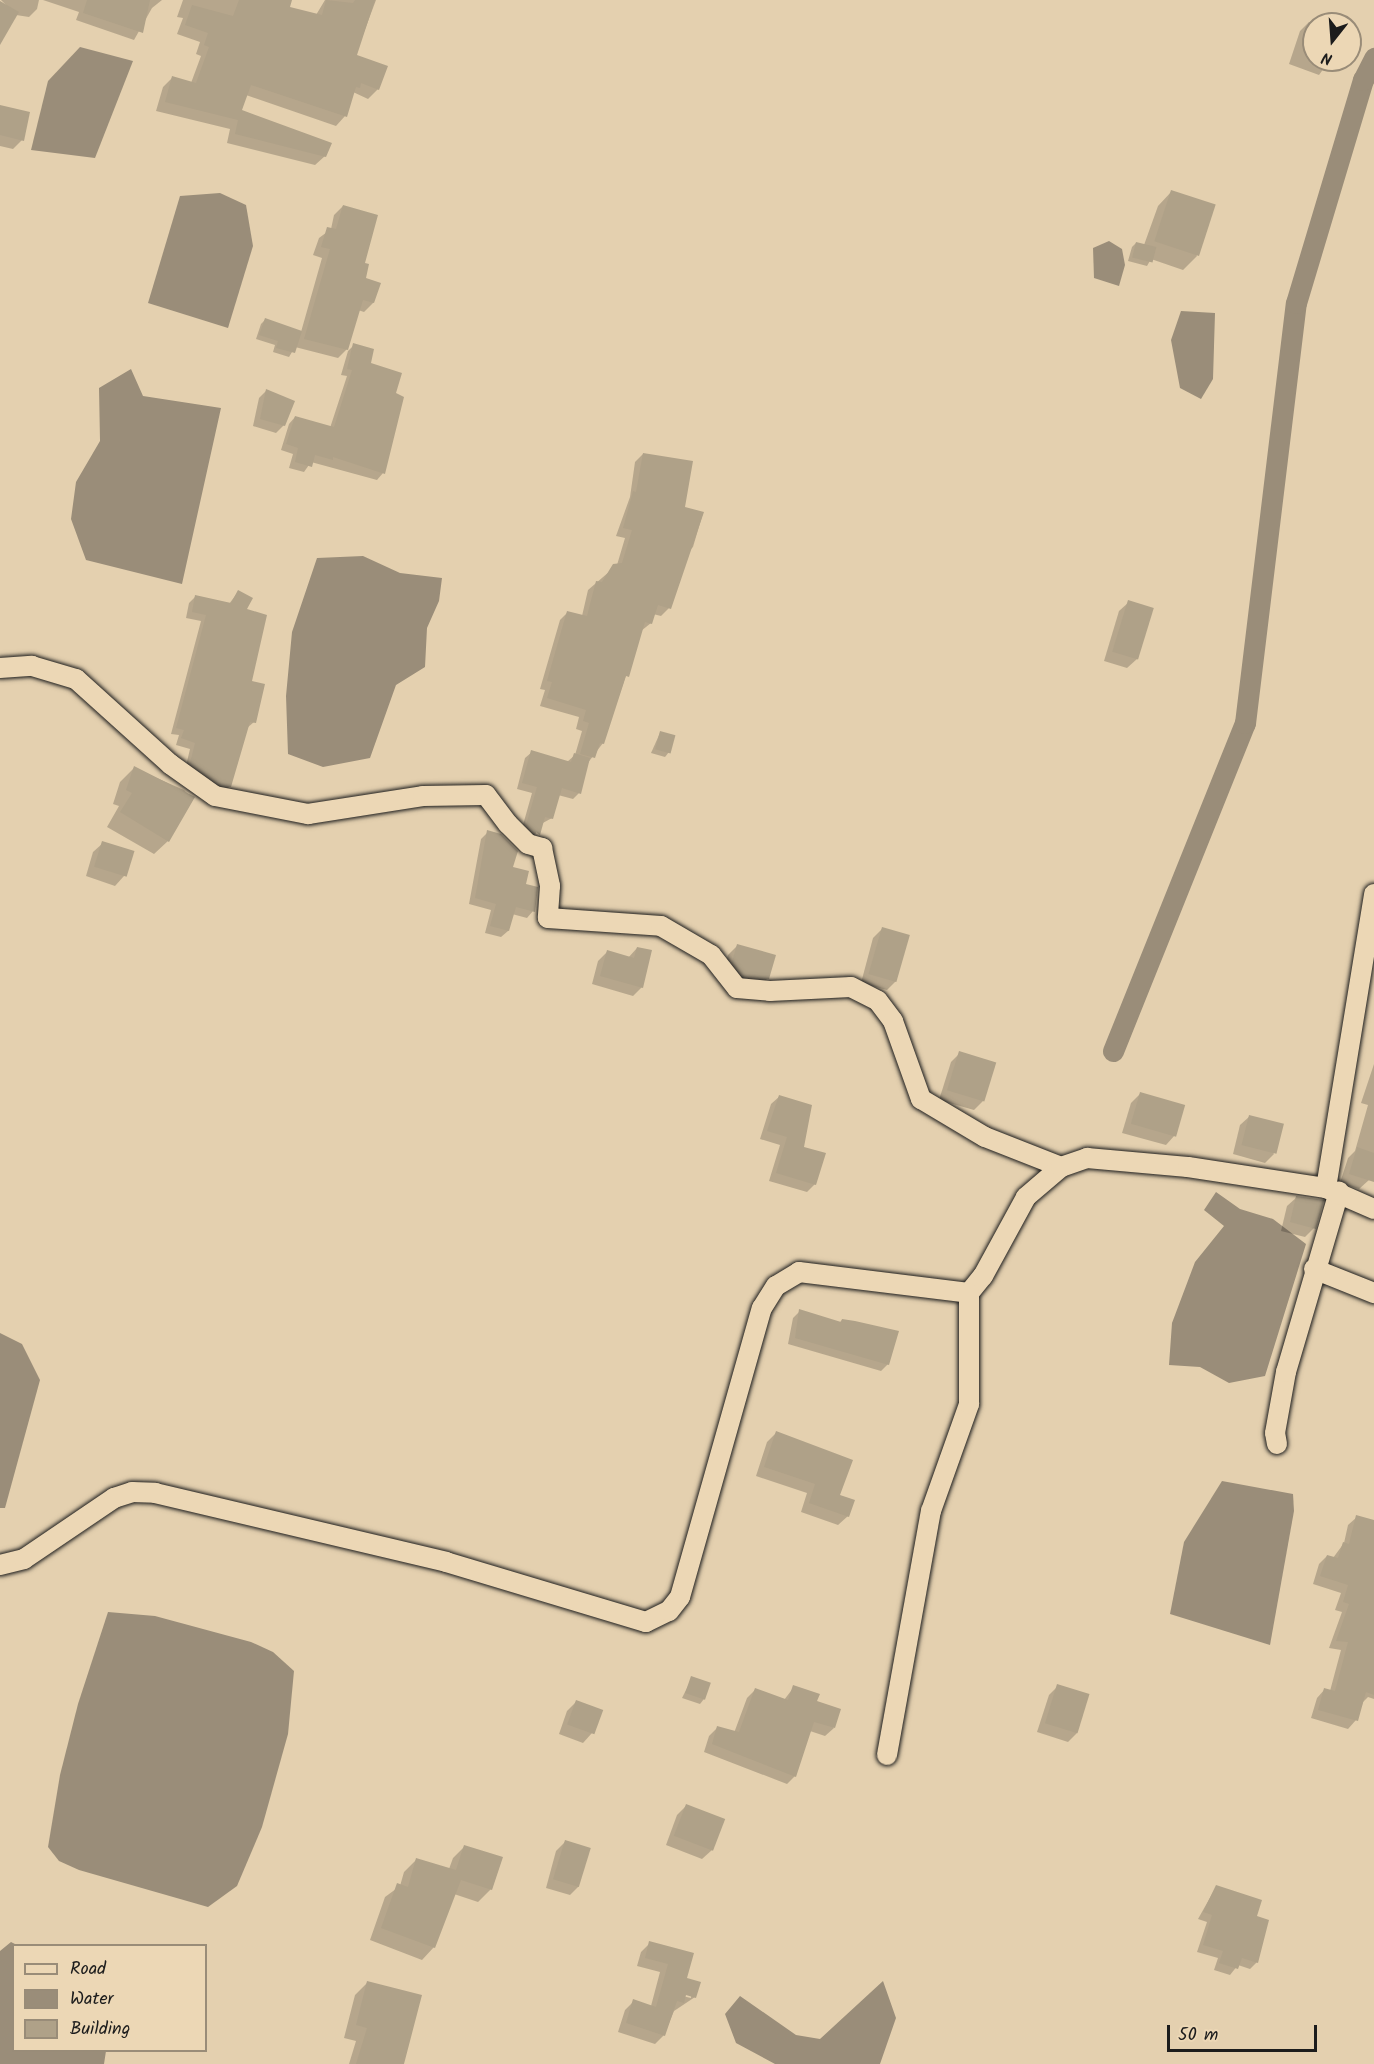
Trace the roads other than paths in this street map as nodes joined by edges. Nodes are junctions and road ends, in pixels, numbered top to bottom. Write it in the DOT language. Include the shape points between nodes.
graph roads {
  1 [pos="0,668"];
  2 [pos="1374,894"];
  3 [pos="1061,1167"];
  4 [pos="1333,1190"];
  5 [pos="1374,1209"];
  6 [pos="1314,1269"];
  7 [pos="969,1293"];
  8 [pos="1374,1293"];
  9 [pos="1277,1444"];
  10 [pos="0,1565"];
  11 [pos="887,1755"];
  1 -- 3 [label="street" via="32,666 76,679 170,764 215,796 308,813 423,796 486,795 528,844 542,849 550,886 549,918 661,926 711,955 736,988 770,992 851,987 878,1001 893,1022 921,1099 985,1137"];
  2 -- 4 [label="street"];
  3 -- 4 [label="street" via="1087,1158 1188,1167"];
  3 -- 7 [label="street" via="1026,1197 983,1276"];
  4 -- 5 [label="street"];
  4 -- 6 [label="street"];
  6 -- 8 [label="street"];
  6 -- 9 [label="street" via="1286,1371 1275,1433"];
  7 -- 10 [label="street" via="799,1272 776,1286 762,1308 680,1597 669,1611 646,1622 446,1562 155,1493 132,1492 114,1498 24,1559"];
  7 -- 11 [label="street" via="969,1404 931,1511"];
}
